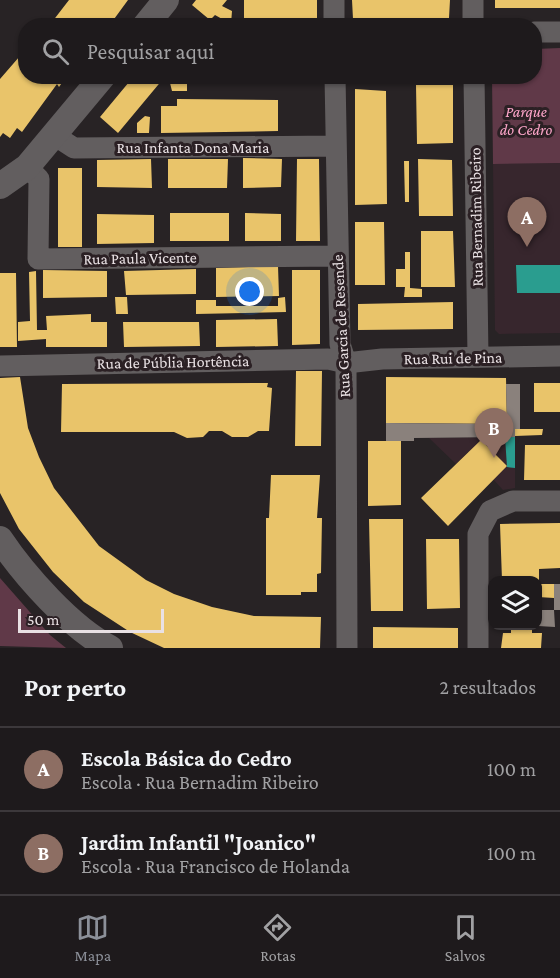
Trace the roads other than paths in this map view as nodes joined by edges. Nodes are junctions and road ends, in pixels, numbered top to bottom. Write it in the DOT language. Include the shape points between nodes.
graph roads {
  1 [pos="166,0"];
  2 [pos="334,0"];
  3 [pos="473,0"];
  4 [pos="153,18"];
  5 [pos="334,18"];
  6 [pos="473,18"];
  7 [pos="542,32"];
  8 [pos="560,32"];
  9 [pos="96,84"];
  10 [pos="335,84"];
  11 [pos="474,84"];
  12 [pos="54,135"];
  13 [pos="336,146"];
  14 [pos="27,167"];
  15 [pos="0,186"];
  16 [pos="338,255"];
  17 [pos="560,356"];
  18 [pos="478,357"];
  19 [pos="346,363"];
  20 [pos="0,366"];
  21 [pos="560,501"];
  22 [pos="0,538"];
  23 [pos="110,648"];
  24 [pos="347,648"];
  25 [pos="478,648"];
  1 -- 4 [label="street"];
  2 -- 5 [label="street"];
  3 -- 6 [label="street"];
  7 -- 8 [label="street"];
  9 -- 12 [label="street"];
  10 -- 13 [label="street, Rua Garcia de Resende"];
  11 -- 18 [label="street, Rua Bernadim Ribeiro"];
  12 -- 13 [label="street, Rua Infanta Dona Maria" via="74,148"];
  12 -- 14 [label="street"];
  13 -- 16 [label="street, Rua Garcia de Resende"];
  14 -- 15 [label="street"];
  14 -- 16 [label="street, Rua Paula Vicente" via="39,179 38,259"];
  16 -- 19 [label="street, Rua Garcia de Resende" via="340,344"];
  17 -- 18 [label="street, Rua Rui de Pina"];
  18 -- 19 [label="street, Rua Rui de Pina"];
  19 -- 20 [label="street, Rua de Públia Hortência" via="328,359"];
  19 -- 24 [label="street, Rua Garcia de Resende"];
  21 -- 25 [label="street" via="513,501 490,511 478,534"];
  22 -- 23 [label="street" via="20,569 60,609"];
}
